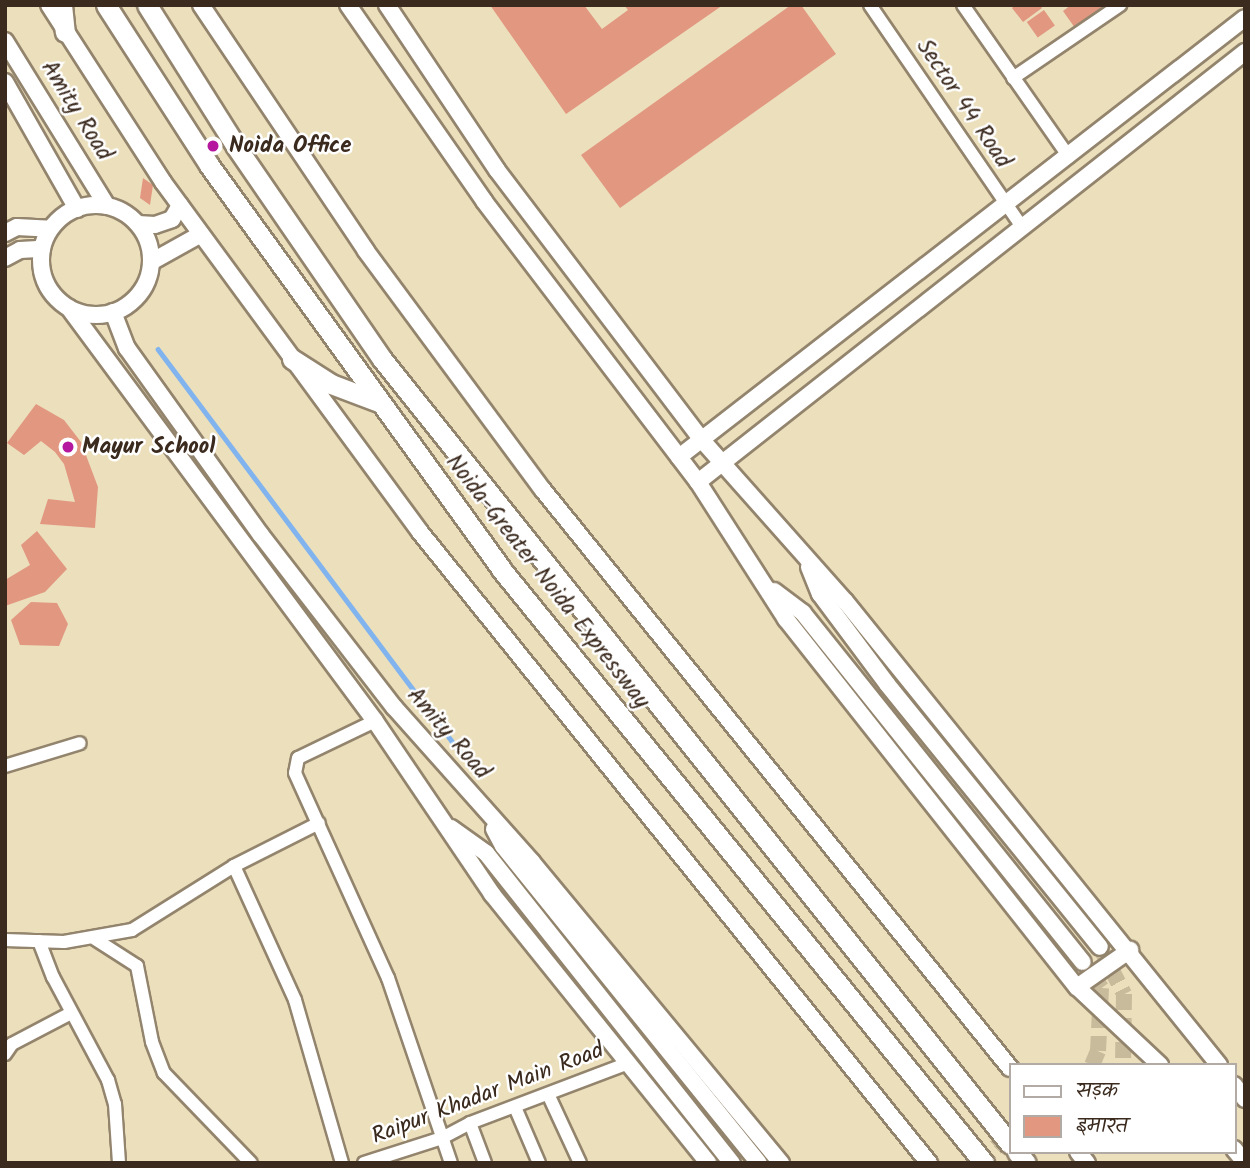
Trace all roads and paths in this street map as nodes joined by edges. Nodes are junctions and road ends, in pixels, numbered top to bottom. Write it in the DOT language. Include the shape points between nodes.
graph roads {
  1 [pos="49,5"];
  2 [pos="62,5"];
  3 [pos="106,5"];
  4 [pos="147,5"];
  5 [pos="201,5"];
  6 [pos="348,5"];
  7 [pos="387,5"];
  8 [pos="870,5"];
  9 [pos="963,5"];
  10 [pos="1120,5"];
  11 [pos="1245,18"];
  12 [pos="65,32"];
  13 [pos="5,41"];
  14 [pos="1245,52"];
  15 [pos="1013,78"];
  16 [pos="5,82"];
  17 [pos="1069,157"];
  18 [pos="1006,203"];
  19 [pos="180,205"];
  20 [pos="107,206"];
  21 [pos="77,209"];
  22 [pos="138,224"];
  23 [pos="1022,227"];
  24 [pos="50,229"];
  25 [pos="5,233"];
  26 [pos="201,234"];
  27 [pos="42,249"];
  28 [pos="5,258"];
  29 [pos="151,261"];
  30 [pos="69,308"];
  31 [pos="113,312"];
  32 [pos="292,359"];
  33 [pos="379,402"];
  34 [pos="701,439"];
  35 [pos="679,457"];
  36 [pos="720,462"];
  37 [pos="698,482"];
  38 [pos="804,555"];
  39 [pos="764,584"];
  40 [pos="375,721"];
  41 [pos="80,743"];
  42 [pos="5,766"];
  43 [pos="484,809"];
  44 [pos="444,822"];
  45 [pos="319,823"];
  46 [pos="234,866"];
  47 [pos="95,939"];
  48 [pos="5,940"];
  49 [pos="39,941"];
  50 [pos="1100,947"];
  51 [pos="1129,950"];
  52 [pos="1083,962"];
  53 [pos="1077,987"];
  54 [pos="71,1013"];
  55 [pos="5,1054"];
  56 [pos="1158,1063"];
  57 [pos="1217,1063"];
  58 [pos="626,1064"];
  59 [pos="1009,1067"];
  60 [pos="548,1094"];
  61 [pos="515,1107"];
  62 [pos="470,1123"];
  63 [pos="442,1138"];
  64 [pos="1009,1143"];
  65 [pos="118,1163"];
  66 [pos="251,1163"];
  67 [pos="342,1163"];
  68 [pos="364,1163"];
  69 [pos="452,1163"];
  70 [pos="485,1163"];
  71 [pos="538,1163"];
  72 [pos="580,1163"];
  73 [pos="708,1163"];
  74 [pos="732,1163"];
  75 [pos="759,1163"];
  76 [pos="781,1163"];
  77 [pos="929,1163"];
  78 [pos="984,1163"];
  1 -- 12 [label="street"];
  2 -- 12 [label="highway"];
  3 -- 33 [label="highway, Noida-Greater Noida Expressway" via="209,165"];
  4 -- 64 [label="highway, Noida-Greater Noida Expressway" via="235,145 382,359"];
  5 -- 59 [label="street" via="358,239 543,490"];
  6 -- 35 [label="street" via="484,201"];
  7 -- 34 [label="street" via="496,170"];
  8 -- 18 [label="street, Sector 44 Road"];
  9 -- 15 [label="street"];
  10 -- 15 [label="street"];
  11 -- 17 [label="street"];
  12 -- 19 [label="street"];
  13 -- 20 [label="street, Amity Road"];
  14 -- 23 [label="street"];
  15 -- 17 [label="street"];
  16 -- 21 [label="street, Amity Road"];
  17 -- 18 [label="street"];
  18 -- 23 [label="street, Sector 44 Road"];
  18 -- 34 [label="street"];
  19 -- 22 [label="street" via="172,219"];
  19 -- 26 [label="street"];
  20 -- 21 [label="street"];
  20 -- 22 [label="street"];
  21 -- 24 [label="street"];
  22 -- 29 [label="street" via="151,249"];
  23 -- 36 [label="street"];
  24 -- 25 [label="street" via="18,226"];
  24 -- 27 [label="street"];
  26 -- 29 [label="street"];
  26 -- 32 [label="street"];
  27 -- 28 [label="street" via="20,250"];
  27 -- 30 [label="street" via="42,271 50,290"];
  29 -- 31 [label="street" via="143,291"];
  30 -- 31 [label="street" via="85,314"];
  30 -- 40 [label="street, Amity Road"];
  31 -- 43 [label="street, Amity Road" via="127,348 261,535 394,707"];
  32 -- 33 [label="highway" via="331,384"];
  32 -- 77 [label="street" via="543,689 688,861"];
  33 -- 78 [label="highway, Noida-Greater Noida Expressway" via="501,569"];
  34 -- 35 [label="street"];
  34 -- 36 [label="street"];
  35 -- 37 [label="street"];
  36 -- 37 [label="street"];
  36 -- 38 [label="street"];
  37 -- 39 [label="street"];
  38 -- 50 [label="street" via="820,594 887,684"];
  38 -- 51 [label="street"];
  39 -- 52 [label="street" via="803,613"];
  39 -- 53 [label="street" via="786,619"];
  40 -- 44 [label="street, Amity Road"];
  40 -- 45 [label="street" via="298,758 295,773"];
  41 -- 42 [label="street"];
  43 -- 75 [label="street" via="503,846"];
  43 -- 76 [label="street, Amity Road"];
  44 -- 58 [label="street, Amity Road" via="492,894"];
  44 -- 74 [label="street" via="486,852"];
  45 -- 46 [label="street"];
  45 -- 63 [label="street" via="388,978"];
  46 -- 47 [label="street" via="132,930"];
  46 -- 67 [label="street" via="295,1000"];
  47 -- 49 [label="street"];
  47 -- 66 [label="street" via="136,966 152,1042 164,1073"];
  48 -- 49 [label="street"];
  49 -- 54 [label="street"];
  51 -- 53 [label="street"];
  51 -- 57 [label="street"];
  53 -- 56 [label="street"];
  54 -- 55 [label="street" via="12,1044"];
  54 -- 65 [label="street" via="108,1080"];
  58 -- 60 [label="street, Raipur Khadar Main Road"];
  58 -- 73 [label="street, Amity Road"];
  60 -- 61 [label="street, Raipur Khadar Main Road"];
  60 -- 72 [label="street"];
  61 -- 62 [label="street, Raipur Khadar Main Road"];
  61 -- 71 [label="street"];
  62 -- 63 [label="street, Raipur Khadar Main Road"];
  62 -- 70 [label="street"];
  63 -- 68 [label="street, Raipur Khadar Main Road"];
  63 -- 69 [label="street"];
}
